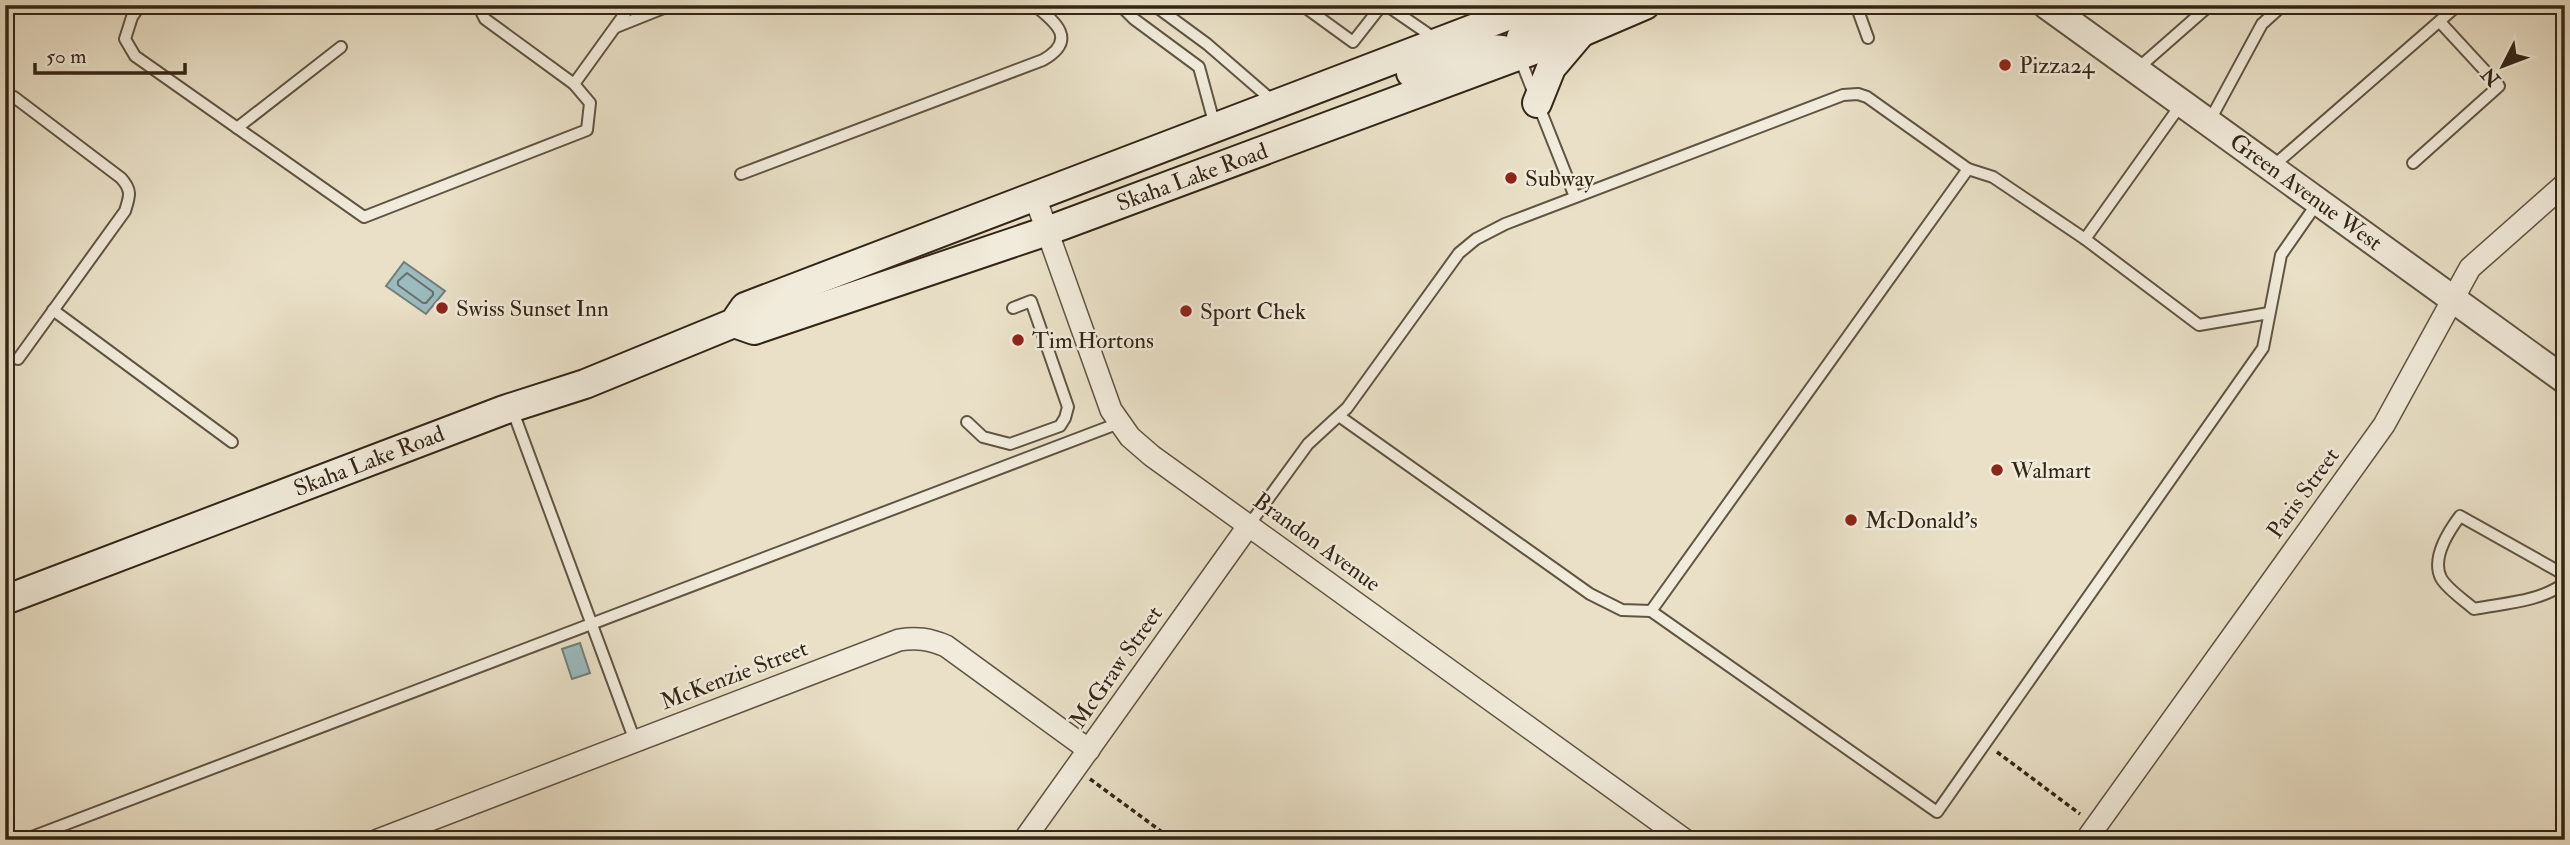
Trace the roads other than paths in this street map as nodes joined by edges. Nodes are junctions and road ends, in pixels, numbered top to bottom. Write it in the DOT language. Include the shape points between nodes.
graph roads {
  1 [pos="140,5"];
  2 [pos="478,5"];
  3 [pos="631,5"];
  4 [pos="671,5"];
  5 [pos="1034,5"];
  6 [pos="1120,5"];
  7 [pos="1154,5"];
  8 [pos="1302,5"];
  9 [pos="1384,5"];
  10 [pos="1591,5"];
  11 [pos="1645,5"];
  12 [pos="1856,5"];
  13 [pos="2046,5"];
  14 [pos="2210,5"];
  15 [pos="2283,5"];
  16 [pos="2458,5"];
  17 [pos="1524,7"];
  18 [pos="2440,22"];
  19 [pos="615,27"];
  20 [pos="1582,32"];
  21 [pos="1868,38"];
  22 [pos="1439,42"];
  23 [pos="341,47"];
  24 [pos="1519,55"];
  25 [pos="2136,70"];
  26 [pos="574,84"];
  27 [pos="5,100"];
  28 [pos="1283,102"];
  29 [pos="1537,103"];
  30 [pos="2182,103"];
  31 [pos="2208,122"];
  32 [pos="1216,127"];
  33 [pos="237,128"];
  34 [pos="2413,163"];
  35 [pos="2272,167"];
  36 [pos="1968,169"];
  37 [pos="741,174"];
  38 [pos="2565,184"];
  39 [pos="1035,197"];
  40 [pos="1575,197"];
  41 [pos="2319,201"];
  42 [pos="1047,231"];
  43 [pos="2085,239"];
  44 [pos="2453,300"];
  45 [pos="1013,308"];
  46 [pos="53,310"];
  47 [pos="2269,313"];
  48 [pos="734,323"];
  49 [pos="18,359"];
  50 [pos="2565,380"];
  51 [pos="512,408"];
  52 [pos="1339,416"];
  53 [pos="967,422"];
  54 [pos="1119,423"];
  55 [pos="232,442"];
  56 [pos="1249,525"];
  57 [pos="2565,575"];
  58 [pos="2565,583"];
  59 [pos="5,600"];
  60 [pos="1651,611"];
  61 [pos="592,623"];
  62 [pos="635,741"];
  63 [pos="1089,750"];
  64 [pos="2091,833"];
  65 [pos="24,840"];
  66 [pos="378,840"];
  67 [pos="1024,840"];
  68 [pos="1685,840"];
  1 -- 33 [label="lane" via="125,39 135,56"];
  2 -- 26 [label="lane" via="485,19"];
  3 -- 19 [label="lane"];
  4 -- 19 [label="lane"];
  5 -- 37 [label="lane" via="1055,21 1061,33 1056,53"];
  6 -- 32 [label="lane" via="1199,67"];
  7 -- 28 [label="lane"];
  8 -- 9 [label="lane" via="1353,42"];
  9 -- 22 [label="lane"];
  10 -- 24 [label="main road" via="1532,28 1521,38"];
  11 -- 20 [label="main road, Skaha Lake Road"];
  12 -- 21 [label="lane"];
  13 -- 25 [label="street, Green Avenue West"];
  14 -- 25 [label="lane"];
  15 -- 31 [label="lane" via="2262,24"];
  16 -- 18 [label="lane"];
  17 -- 22 [label="main road, Skaha Lake Road"];
  18 -- 34 [label="lane" via="2499,86"];
  18 -- 35 [label="lane"];
  19 -- 26 [label="lane"];
  20 -- 24 [label="main road, Skaha Lake Road"];
  20 -- 29 [label="main road" via="1551,68"];
  22 -- 28 [label="main road, Skaha Lake Road"];
  23 -- 33 [label="lane"];
  24 -- 28 [label="main road" via="1497,48 1466,53 1341,99"];
  24 -- 29 [label="lane"];
  24 -- 42 [label="main road, Skaha Lake Road"];
  25 -- 30 [label="street, Green Avenue West"];
  26 -- 33 [label="lane" via="590,103 587,130 364,217"];
  27 -- 46 [label="lane" via="14,97 130,187 125,211"];
  28 -- 32 [label="main road, Skaha Lake Road"];
  29 -- 40 [label="lane"];
  30 -- 31 [label="street, Green Avenue West"];
  30 -- 43 [label="lane"];
  31 -- 35 [label="street, Green Avenue West"];
  32 -- 39 [label="main road, Skaha Lake Road"];
  35 -- 41 [label="street, Green Avenue West"];
  36 -- 40 [label="lane" via="1867,97 1851,94"];
  36 -- 43 [label="lane" via="1993,177"];
  36 -- 60 [label="lane"];
  38 -- 44 [label="street, Paris Street" via="2470,268"];
  39 -- 42 [label="street, Brandon Avenue"];
  39 -- 48 [label="main road, Skaha Lake Road" via="745,307"];
  40 -- 52 [label="lane" via="1504,224 1460,253"];
  41 -- 44 [label="street, Green Avenue West"];
  41 -- 47 [label="lane" via="2281,255"];
  42 -- 48 [label="main road, Skaha Lake Road" via="754,330"];
  42 -- 54 [label="street, Brandon Avenue" via="1098,380"];
  43 -- 47 [label="lane" via="2199,325"];
  44 -- 50 [label="street, Green Avenue West"];
  44 -- 64 [label="street, Paris Street" via="2384,425"];
  45 -- 53 [label="lane" via="1031,301 1068,407 1065,418 1060,426 1010,444 983,437"];
  46 -- 49 [label="lane"];
  46 -- 55 [label="lane"];
  47 -- 60 [label="lane" via="2263,348 1937,813"];
  48 -- 51 [label="main road, Skaha Lake Road" via="585,384"];
  51 -- 59 [label="main road, Skaha Lake Road"];
  51 -- 61 [label="lane"];
  52 -- 56 [label="lane" via="1308,444"];
  52 -- 60 [label="lane" via="1590,594 1622,610"];
  54 -- 56 [label="street, Brandon Avenue" via="1152,456"];
  54 -- 61 [label="lane"];
  56 -- 63 [label="street, McGraw Street"];
  56 -- 68 [label="street, Brandon Avenue"];
  57 -- 58 [label="lane" via="2460,516 2446,533 2437,565 2442,580 2474,609 2537,597"];
  61 -- 62 [label="lane"];
  61 -- 65 [label="lane"];
  62 -- 63 [label="street, McKenzie Street" via="914,638 946,646"];
  62 -- 66 [label="street, McKenzie Street"];
  63 -- 67 [label="street, McGraw Street"];
}
